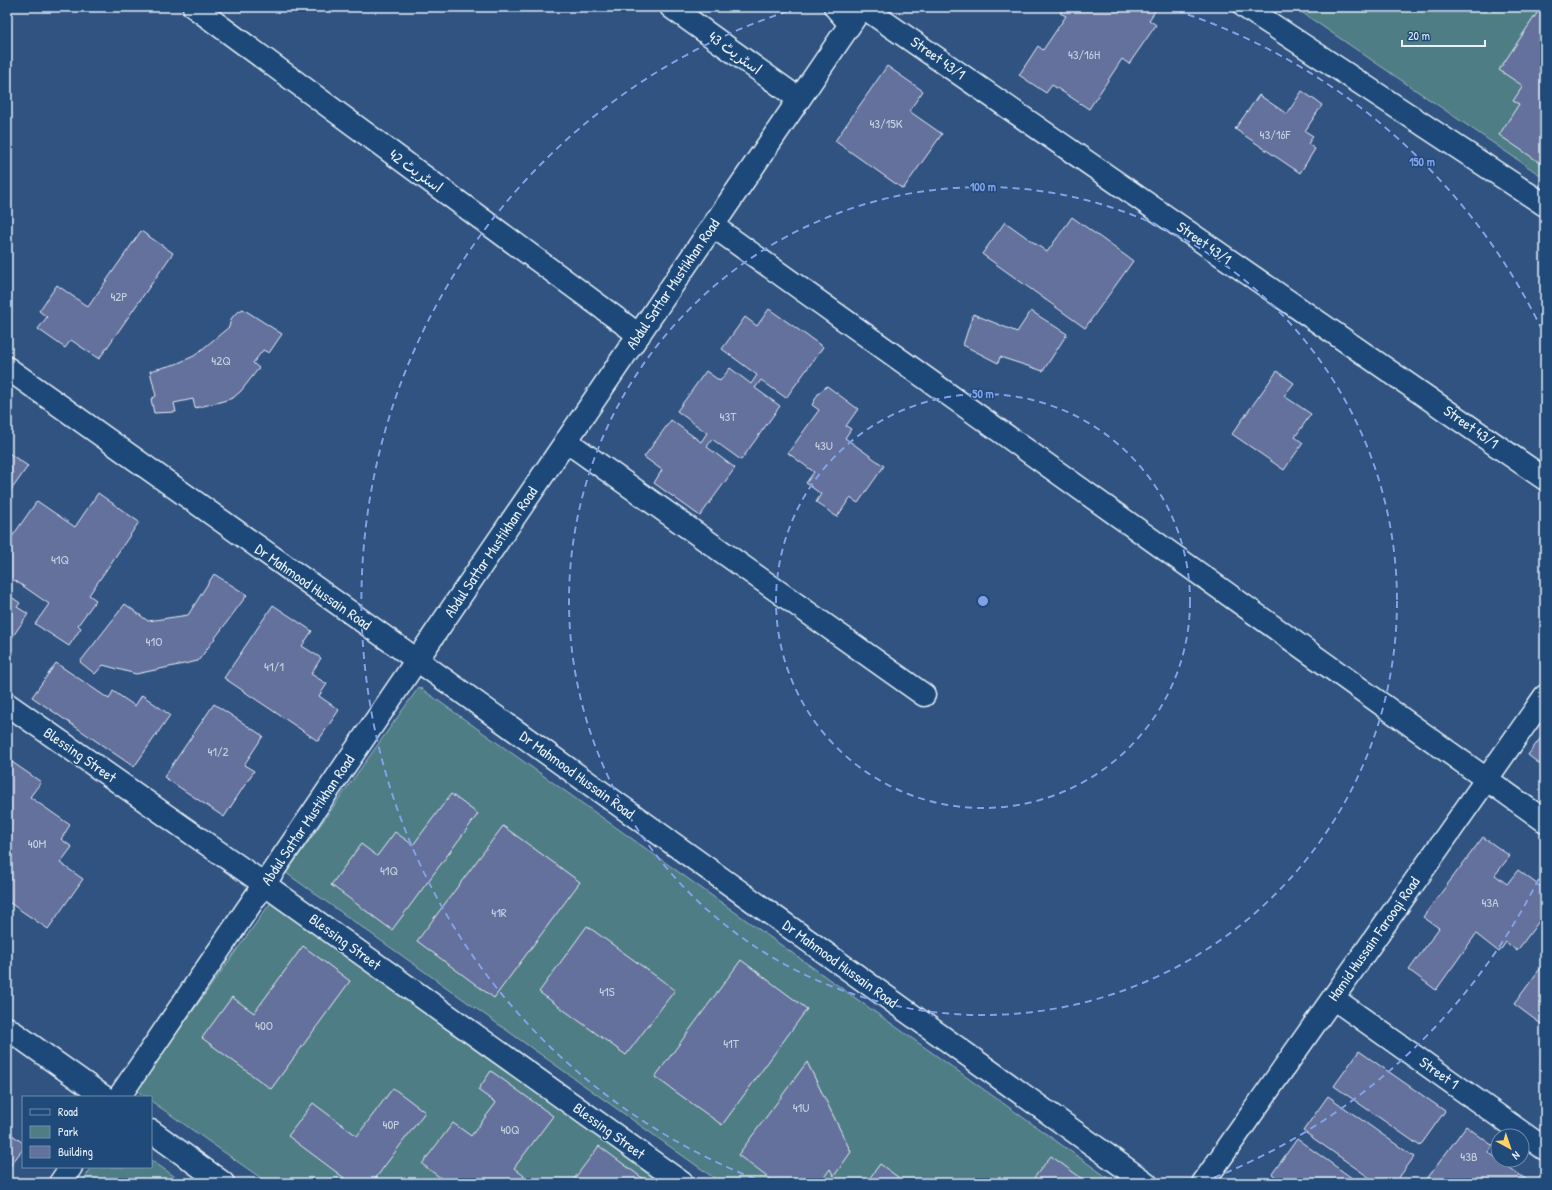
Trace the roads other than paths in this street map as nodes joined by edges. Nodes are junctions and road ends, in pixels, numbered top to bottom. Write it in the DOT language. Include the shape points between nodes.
graph roads {
  1 [pos="194,7"];
  2 [pos="671,7"];
  3 [pos="835,7"];
  4 [pos="1245,7"];
  5 [pos="859,13"];
  6 [pos="799,99"];
  7 [pos="1545,205"];
  8 [pos="713,226"];
  9 [pos="639,335"];
  10 [pos="7,368"];
  11 [pos="566,441"];
  12 [pos="1545,479"];
  13 [pos="417,660"];
  14 [pos="924,695"];
  15 [pos="1545,696"];
  16 [pos="7,704"];
  17 [pos="1486,778"];
  18 [pos="1545,821"];
  19 [pos="264,884"];
  20 [pos="1333,998"];
  21 [pos="7,1028"];
  22 [pos="103,1096"];
  23 [pos="120,1096"];
  24 [pos="152,1132"];
  25 [pos="1545,1149"];
  26 [pos="70,1168"];
  27 [pos="60,1183"];
  28 [pos="223,1183"];
  29 [pos="682,1183"];
  30 [pos="1146,1183"];
  31 [pos="1203,1183"];
  1 -- 9 [label="street, اسٹریٹ 42"];
  2 -- 6 [label="street, اسٹریٹ 43"];
  3 -- 5 [label="street, Street 43/1"];
  4 -- 7 [label="street"];
  5 -- 6 [label="street, Abdul Sattar Mustikhan Road"];
  5 -- 12 [label="street, Street 43/1"];
  6 -- 8 [label="street, Abdul Sattar Mustikhan Road"];
  8 -- 9 [label="street, Abdul Sattar Mustikhan Road"];
  8 -- 17 [label="street"];
  9 -- 11 [label="street, Abdul Sattar Mustikhan Road"];
  10 -- 13 [label="street, Dr Mahmood Hussain Road"];
  11 -- 13 [label="street, Abdul Sattar Mustikhan Road"];
  11 -- 14 [label="street"];
  13 -- 19 [label="street, Abdul Sattar Mustikhan Road"];
  13 -- 30 [label="street, Dr Mahmood Hussain Road"];
  15 -- 17 [label="street, Hamid Hussain Farooqi Road"];
  16 -- 19 [label="street, Blessing Street"];
  17 -- 18 [label="street"];
  17 -- 20 [label="street, Hamid Hussain Farooqi Road"];
  19 -- 23 [label="street, Abdul Sattar Mustikhan Road"];
  19 -- 29 [label="street, Blessing Street"];
  20 -- 25 [label="street, Street 1"];
  20 -- 31 [label="street, Hamid Hussain Farooqi Road"];
  21 -- 22 [label="street"];
  24 -- 28 [label="street"];
  26 -- 27 [label="street"];
}
